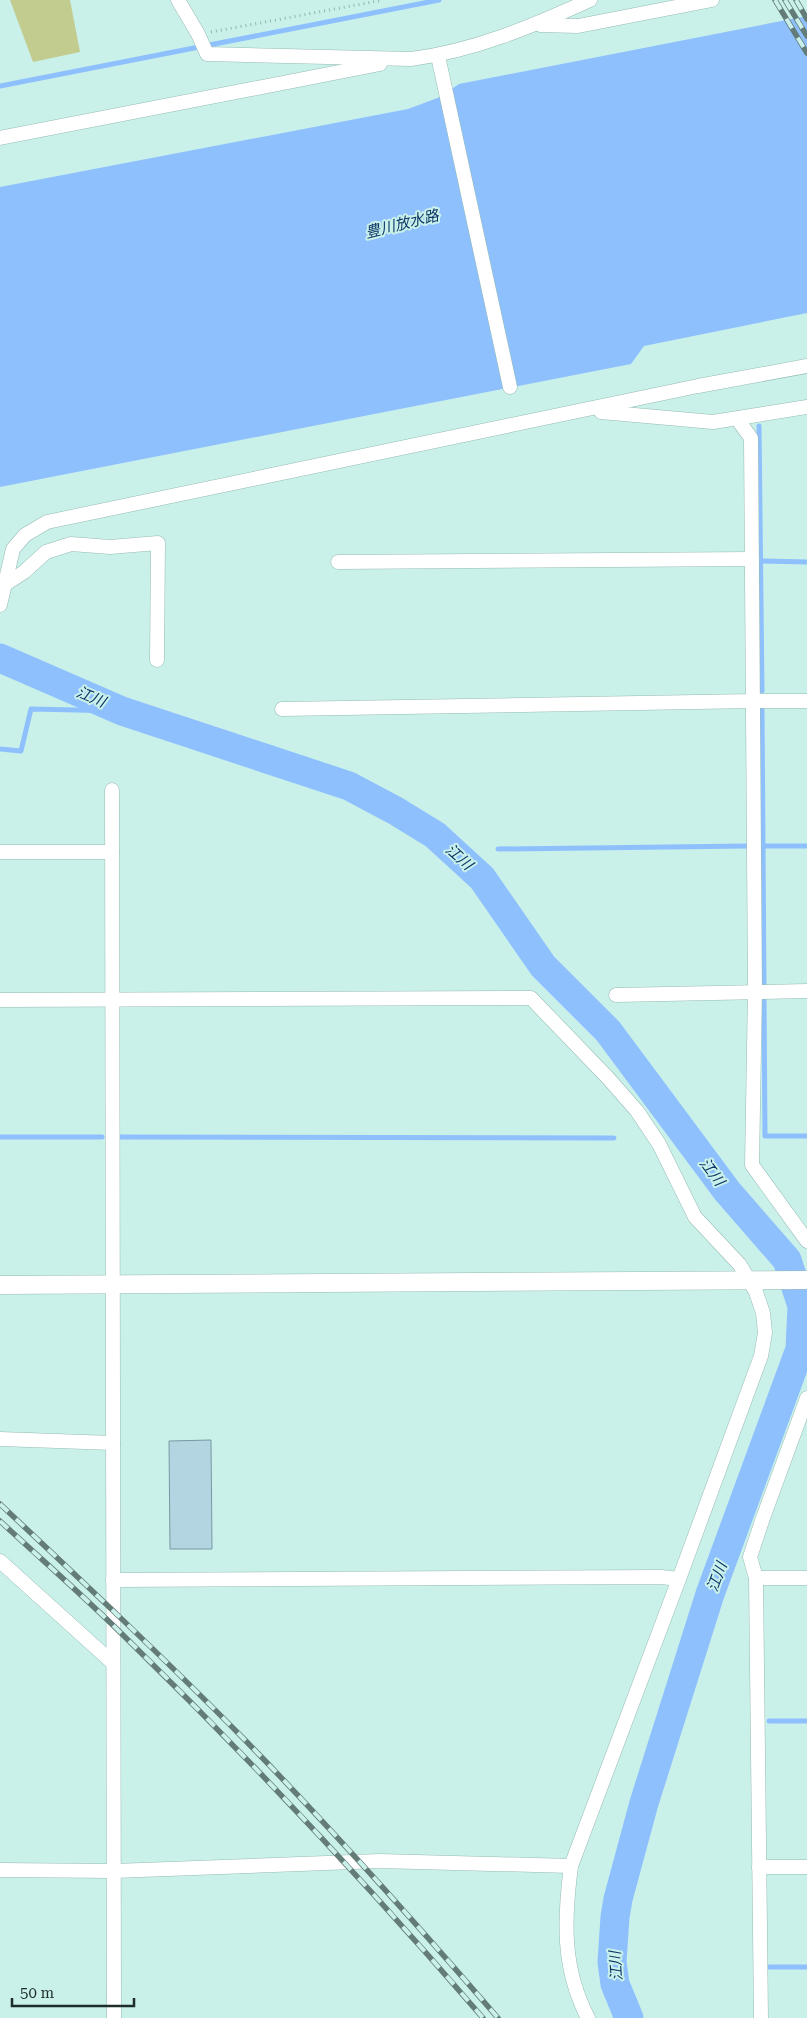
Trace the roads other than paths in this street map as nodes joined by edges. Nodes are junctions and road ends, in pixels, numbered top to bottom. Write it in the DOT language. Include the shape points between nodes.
graph roads {
  1 [pos="178,0"];
  2 [pos="590,0"];
  3 [pos="712,0"];
  4 [pos="535,25"];
  5 [pos="411,59"];
  6 [pos="439,60"];
  7 [pos="0,138"];
  8 [pos="807,366"];
  9 [pos="510,388"];
  10 [pos="807,407"];
  11 [pos="587,411"];
  12 [pos="738,420"];
  13 [pos="752,559"];
  14 [pos="338,562"];
  15 [pos="4,585"];
  16 [pos="0,605"];
  17 [pos="157,660"];
  18 [pos="754,700"];
  19 [pos="807,701"];
  20 [pos="282,709"];
  21 [pos="112,790"];
  22 [pos="0,852"];
  23 [pos="112,852"];
  24 [pos="755,991"];
  25 [pos="807,991"];
  26 [pos="616,995"];
  27 [pos="0,1000"];
  28 [pos="112,1001"];
  29 [pos="807,1241"];
  30 [pos="807,1280"];
  31 [pos="754,1281"];
  32 [pos="113,1285"];
  33 [pos="0,1286"];
  34 [pos="807,1398"];
  35 [pos="0,1439"];
  36 [pos="113,1443"];
  37 [pos="0,1561"];
  38 [pos="756,1578"];
  39 [pos="807,1578"];
  40 [pos="679,1579"];
  41 [pos="113,1580"];
  42 [pos="113,1663"];
  43 [pos="571,1866"];
  44 [pos="759,1867"];
  45 [pos="807,1867"];
  46 [pos="0,1870"];
  47 [pos="114,1870"];
  48 [pos="114,2018"];
  49 [pos="588,2018"];
  50 [pos="761,2018"];
  1 -- 5 [label="street" via="207,54"];
  2 -- 4 [label="street"];
  3 -- 4 [label="street" via="578,26"];
  4 -- 6 [label="street"];
  5 -- 6 [label="street"];
  5 -- 7 [label="street"];
  6 -- 9 [label="street"];
  8 -- 11 [label="street"];
  10 -- 12 [label="street"];
  11 -- 12 [label="street" via="713,422"];
  11 -- 15 [label="street" via="47,522 25,535 13,549"];
  12 -- 13 [label="street" via="751,438"];
  13 -- 14 [label="street"];
  13 -- 18 [label="street"];
  15 -- 16 [label="street"];
  15 -- 17 [label="street" via="46,552 70,544 158,543"];
  18 -- 19 [label="street"];
  18 -- 20 [label="street"];
  18 -- 24 [label="street"];
  21 -- 23 [label="street"];
  22 -- 23 [label="street"];
  23 -- 28 [label="street"];
  24 -- 25 [label="street"];
  24 -- 26 [label="street"];
  24 -- 29 [label="street" via="752,1165"];
  27 -- 28 [label="street"];
  28 -- 31 [label="street" via="531,998 637,1111 659,1144 696,1217"];
  28 -- 32 [label="street"];
  30 -- 31 [label="street"];
  31 -- 32 [label="street"];
  31 -- 40 [label="street" via="765,1333 761,1356"];
  32 -- 33 [label="street"];
  32 -- 36 [label="street"];
  34 -- 38 [label="street" via="750,1557"];
  35 -- 36 [label="street"];
  36 -- 41 [label="street"];
  37 -- 42 [label="street"];
  38 -- 39 [label="street"];
  38 -- 44 [label="street"];
  40 -- 41 [label="street"];
  40 -- 43 [label="street"];
  41 -- 42 [label="street"];
  42 -- 47 [label="street"];
  43 -- 47 [label="street" via="378,1861"];
  43 -- 49 [label="street" via="566,1909 569,1965 577,1998"];
  44 -- 45 [label="street"];
  44 -- 50 [label="street"];
  46 -- 47 [label="street"];
  47 -- 48 [label="street"];
}
